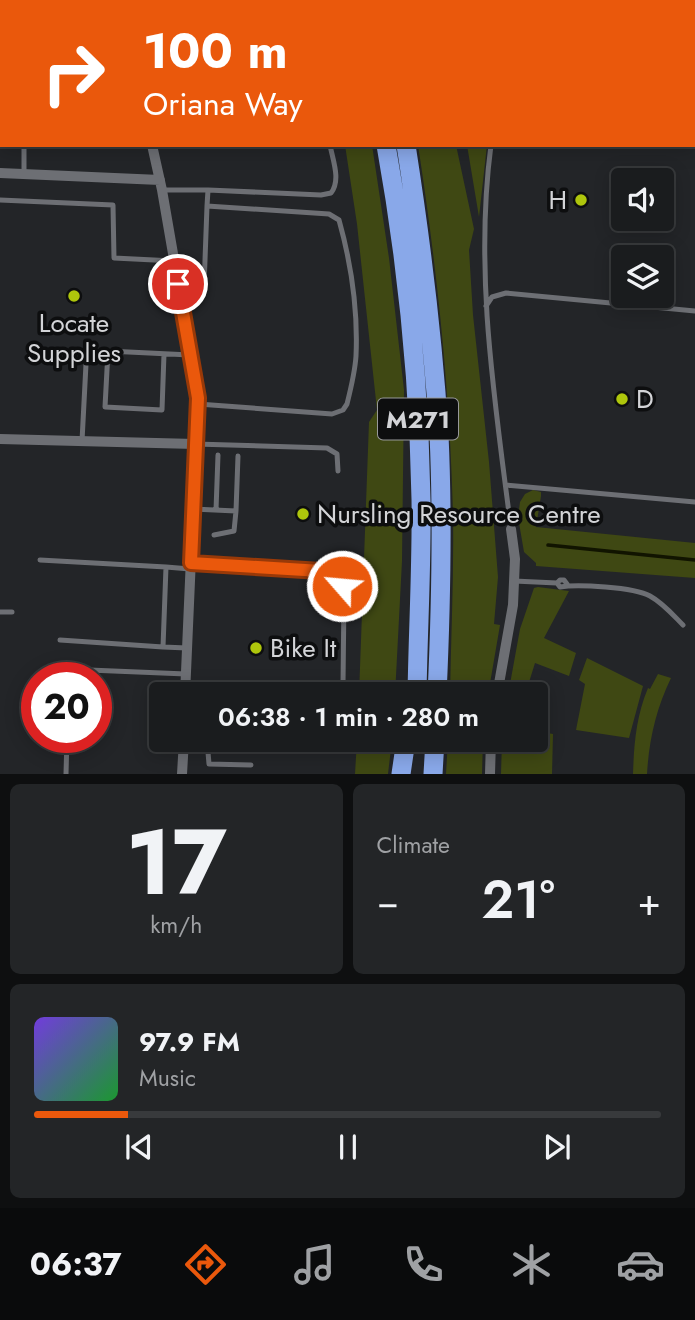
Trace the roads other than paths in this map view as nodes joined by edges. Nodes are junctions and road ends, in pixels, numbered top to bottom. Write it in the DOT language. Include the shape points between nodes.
graph roads {
  1 [pos="24,147"];
  2 [pos="152,147"];
  3 [pos="330,147"];
  4 [pos="386,147"];
  5 [pos="406,147"];
  6 [pos="491,147"];
  7 [pos="0,173"];
  8 [pos="24,174"];
  9 [pos="161,185"];
  10 [pos="208,190"];
  11 [pos="0,200"];
  12 [pos="207,206"];
  13 [pos="174,261"];
  14 [pos="204,287"];
  15 [pos="486,306"];
  16 [pos="695,311"];
  17 [pos="108,351"];
  18 [pos="164,354"];
  19 [pos="190,355"];
  20 [pos="198,404"];
  21 [pos="0,439"];
  22 [pos="82,441"];
  23 [pos="195,444"];
  24 [pos="218,455"];
  25 [pos="238,456"];
  26 [pos="338,471"];
  27 [pos="506,485"];
  28 [pos="695,502"];
  29 [pos="193,509"];
  30 [pos="216,510"];
  31 [pos="236,511"];
  32 [pos="511,529"];
  33 [pos="214,535"];
  34 [pos="40,560"];
  35 [pos="191,566"];
  36 [pos="166,567"];
  37 [pos="514,581"];
  38 [pos="0,612"];
  39 [pos="12,612"];
  40 [pos="683,625"];
  41 [pos="61,640"];
  42 [pos="163,647"];
  43 [pos="187,648"];
  44 [pos="112,671"];
  45 [pos="186,674"];
  46 [pos="186,682"];
  47 [pos="343,682"];
  48 [pos="416,682"];
  49 [pos="437,682"];
  50 [pos="499,682"];
  51 [pos="183,752"];
  52 [pos="208,752"];
  53 [pos="404,752"];
  54 [pos="414,752"];
  55 [pos="434,752"];
  56 [pos="491,752"];
  57 [pos="67,753"];
  58 [pos="251,765"];
  59 [pos="66,774"];
  60 [pos="182,774"];
  61 [pos="401,774"];
  62 [pos="413,774"];
  63 [pos="433,774"];
  64 [pos="490,774"];
  1 -- 8 [label="lane"];
  2 -- 9 [label="street"];
  3 -- 10 [label="lane" via="337,178 331,194"];
  4 -- 48 [label="highway, M271" via="411,327 418,418 421,501"];
  5 -- 49 [label="highway, M271" via="423,262 439,437"];
  6 -- 15 [label="lane" via="484,214"];
  7 -- 8 [label="street"];
  8 -- 9 [label="street"];
  9 -- 10 [label="lane"];
  9 -- 13 [label="street"];
  10 -- 12 [label="lane"];
  11 -- 13 [label="lane" via="113,205 114,258"];
  12 -- 14 [label="lane"];
  12 -- 20 [label="lane" via="335,216 348,259 356,352 347,404 332,414"];
  13 -- 19 [label="street"];
  15 -- 16 [label="lane" via="506,293"];
  15 -- 27 [label="lane"];
  17 -- 18 [label="lane"];
  17 -- 18 [label="lane" via="105,407 162,410"];
  17 -- 22 [label="lane" via="93,352 86,364"];
  18 -- 19 [label="lane"];
  19 -- 20 [label="street"];
  20 -- 23 [label="street"];
  21 -- 22 [label="street"];
  22 -- 23 [label="street"];
  23 -- 26 [label="lane" via="327,448 337,454"];
  23 -- 29 [label="street"];
  24 -- 30 [label="lane"];
  25 -- 31 [label="lane"];
  27 -- 28 [label="lane"];
  27 -- 32 [label="lane"];
  29 -- 30 [label="lane"];
  29 -- 35 [label="street"];
  30 -- 31 [label="lane"];
  31 -- 33 [label="lane" via="234,531"];
  32 -- 37 [label="street"];
  34 -- 36 [label="lane"];
  35 -- 36 [label="lane"];
  35 -- 43 [label="street"];
  35 -- 47 [label="lane" via="330,574 342,586 344,597"];
  36 -- 42 [label="lane"];
  37 -- 40 [label="lane" via="564,580 638,592 649,595"];
  37 -- 50 [label="street"];
  38 -- 39 [label="lane"];
  41 -- 42 [label="lane"];
  42 -- 43 [label="lane"];
  43 -- 45 [label="street"];
  44 -- 45 [label="lane"];
  45 -- 46 [label="street"];
  51 -- 60 [label="street"];
  52 -- 58 [label="lane" via="209,764"];
  53 -- 61 [label="highway"];
  54 -- 62 [label="highway"];
  55 -- 63 [label="highway"];
  56 -- 64 [label="street"];
  57 -- 59 [label="lane"];
}
